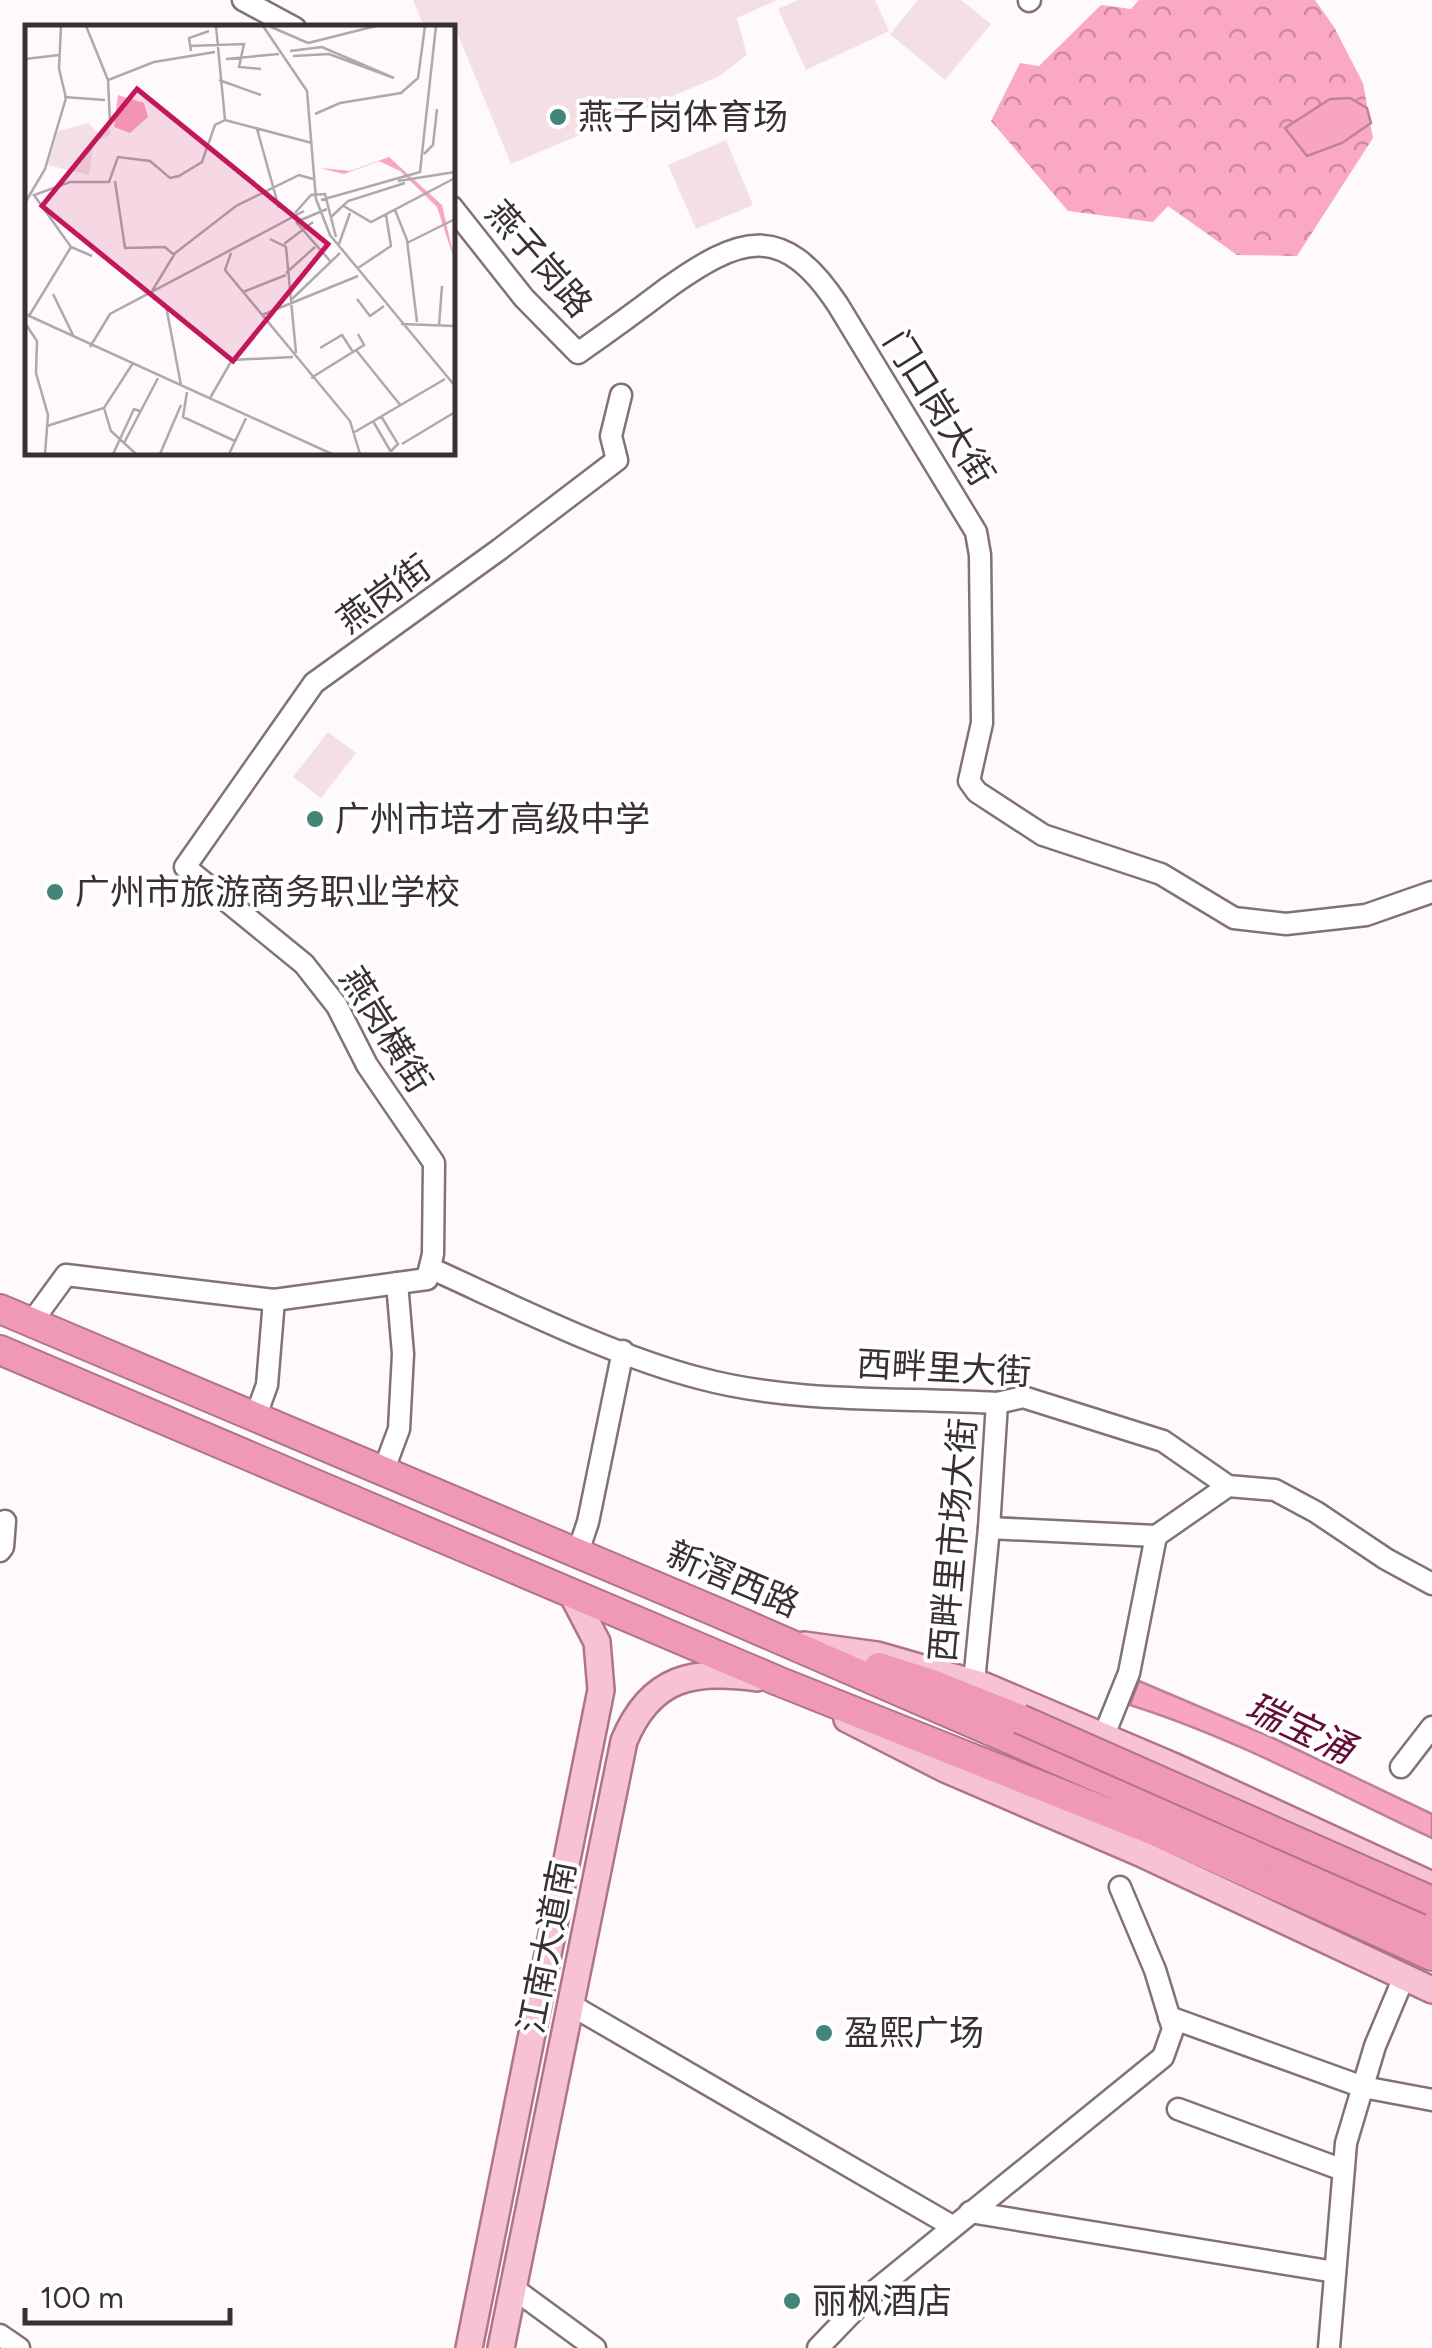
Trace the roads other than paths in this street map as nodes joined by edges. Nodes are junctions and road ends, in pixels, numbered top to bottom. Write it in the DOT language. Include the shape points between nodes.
graph roads {
  1 [pos="243,0"];
  2 [pos="289,25"];
  3 [pos="455,212"];
  4 [pos="578,353"];
  5 [pos="621,395"];
  6 [pos="185,866"];
  7 [pos="1432,892"];
  8 [pos="429,1273"];
  9 [pos="397,1283"];
  10 [pos="274,1300"];
  11 [pos="0,1310"];
  12 [pos="31,1323"];
  13 [pos="0,1350"];
  14 [pos="623,1351"];
  15 [pos="996,1403"];
  16 [pos="255,1418"];
  17 [pos="384,1472"];
  18 [pos="1228,1486"];
  19 [pos="5,1521"];
  20 [pos="989,1528"];
  21 [pos="1156,1536"];
  22 [pos="0,1550"];
  23 [pos="577,1554"];
  24 [pos="1432,1584"];
  25 [pos="572,1594"];
  26 [pos="786,1642"];
  27 [pos="778,1681"];
  28 [pos="974,1682"];
  29 [pos="1432,1727"];
  30 [pos="1104,1735"];
  31 [pos="1401,1766"];
  32 [pos="1432,1885"];
  33 [pos="1120,1888"];
  34 [pos="1432,1901"];
  35 [pos="1432,1928"];
  36 [pos="1432,1956"];
  37 [pos="1404,1977"];
  38 [pos="1432,1987"];
  39 [pos="571,2005"];
  40 [pos="1169,2017"];
  41 [pos="1363,2087"];
  42 [pos="1432,2100"];
  43 [pos="1178,2110"];
  44 [pos="1343,2170"];
  45 [pos="970,2212"];
  46 [pos="952,2226"];
  47 [pos="1335,2272"];
  48 [pos="513,2288"];
  49 [pos="0,2335"];
  50 [pos="19,2348"];
  51 [pos="468,2348"];
  52 [pos="501,2348"];
  53 [pos="594,2348"];
  54 [pos="818,2348"];
  55 [pos="1328,2348"];
  1 -- 2 [label="street"];
  3 -- 4 [label="street, 燕子岗路"];
  4 -- 7 [label="street, 门口岗大街" via="730,249 771,248 800,259 838,306 976,532 982,723 968,781 977,792 1043,835 1161,874 1234,918 1286,924 1366,915"];
  5 -- 6 [label="street, 燕岗街" via="611,436 617,460 314,683"];
  6 -- 8 [label="street, 燕岗横街" via="304,964 434,1163"];
  8 -- 9 [label="street"];
  8 -- 14 [label="street, 西畔里大街"];
  9 -- 10 [label="street"];
  9 -- 17 [label="street" via="403,1354 399,1429"];
  10 -- 12 [label="street" via="66,1275"];
  10 -- 16 [label="street" via="268,1385"];
  11 -- 12 [label="highway, 新滘西路"];
  12 -- 16 [label="highway, 新滘西路"];
  13 -- 25 [label="highway"];
  14 -- 15 [label="street, 西畔里大街" via="700,1379 753,1388"];
  14 -- 23 [label="street"];
  15 -- 18 [label="street, 西畔里大街" via="1022,1397 1164,1442"];
  15 -- 20 [label="street, 西畔里市场大街"];
  16 -- 17 [label="highway, 新滘西路"];
  17 -- 23 [label="highway, 新滘西路"];
  18 -- 21 [label="street"];
  18 -- 24 [label="street, 西畔里大街" via="1275,1490"];
  19 -- 22 [label="street"];
  20 -- 21 [label="street"];
  20 -- 28 [label="street, 西畔里市场大街"];
  21 -- 30 [label="street" via="1129,1673"];
  23 -- 26 [label="highway, 新滘西路"];
  25 -- 27 [label="highway"];
  25 -- 51 [label="main road, 江南大道南" via="597,1642 601,1690"];
  26 -- 28 [label="main road" via="877,1655"];
  26 -- 34 [label="highway, bridge" via="894,1671 1020,1719"];
  26 -- 35 [label="highway, 新滘西路"];
  27 -- 36 [label="highway" via="1157,1832"];
  27 -- 37 [label="main road" via="919,1757"];
  27 -- 39 [label="main road, 江南大道南" via="716,1672 686,1676 632,1721"];
  28 -- 30 [label="main road"];
  29 -- 31 [label="street"];
  30 -- 32 [label="main road"];
  33 -- 40 [label="street"];
  37 -- 38 [label="main road"];
  37 -- 41 [label="street"];
  39 -- 46 [label="street"];
  39 -- 48 [label="main road, 江南大道南"];
  40 -- 41 [label="street"];
  40 -- 45 [label="street" via="1173,2029 1162,2057"];
  41 -- 42 [label="street"];
  41 -- 44 [label="street"];
  43 -- 44 [label="street"];
  44 -- 47 [label="street"];
  45 -- 46 [label="street"];
  45 -- 47 [label="street"];
  46 -- 54 [label="street"];
  47 -- 55 [label="street"];
  48 -- 52 [label="main road, 江南大道南"];
  48 -- 53 [label="street"];
  49 -- 50 [label="street"];
}
